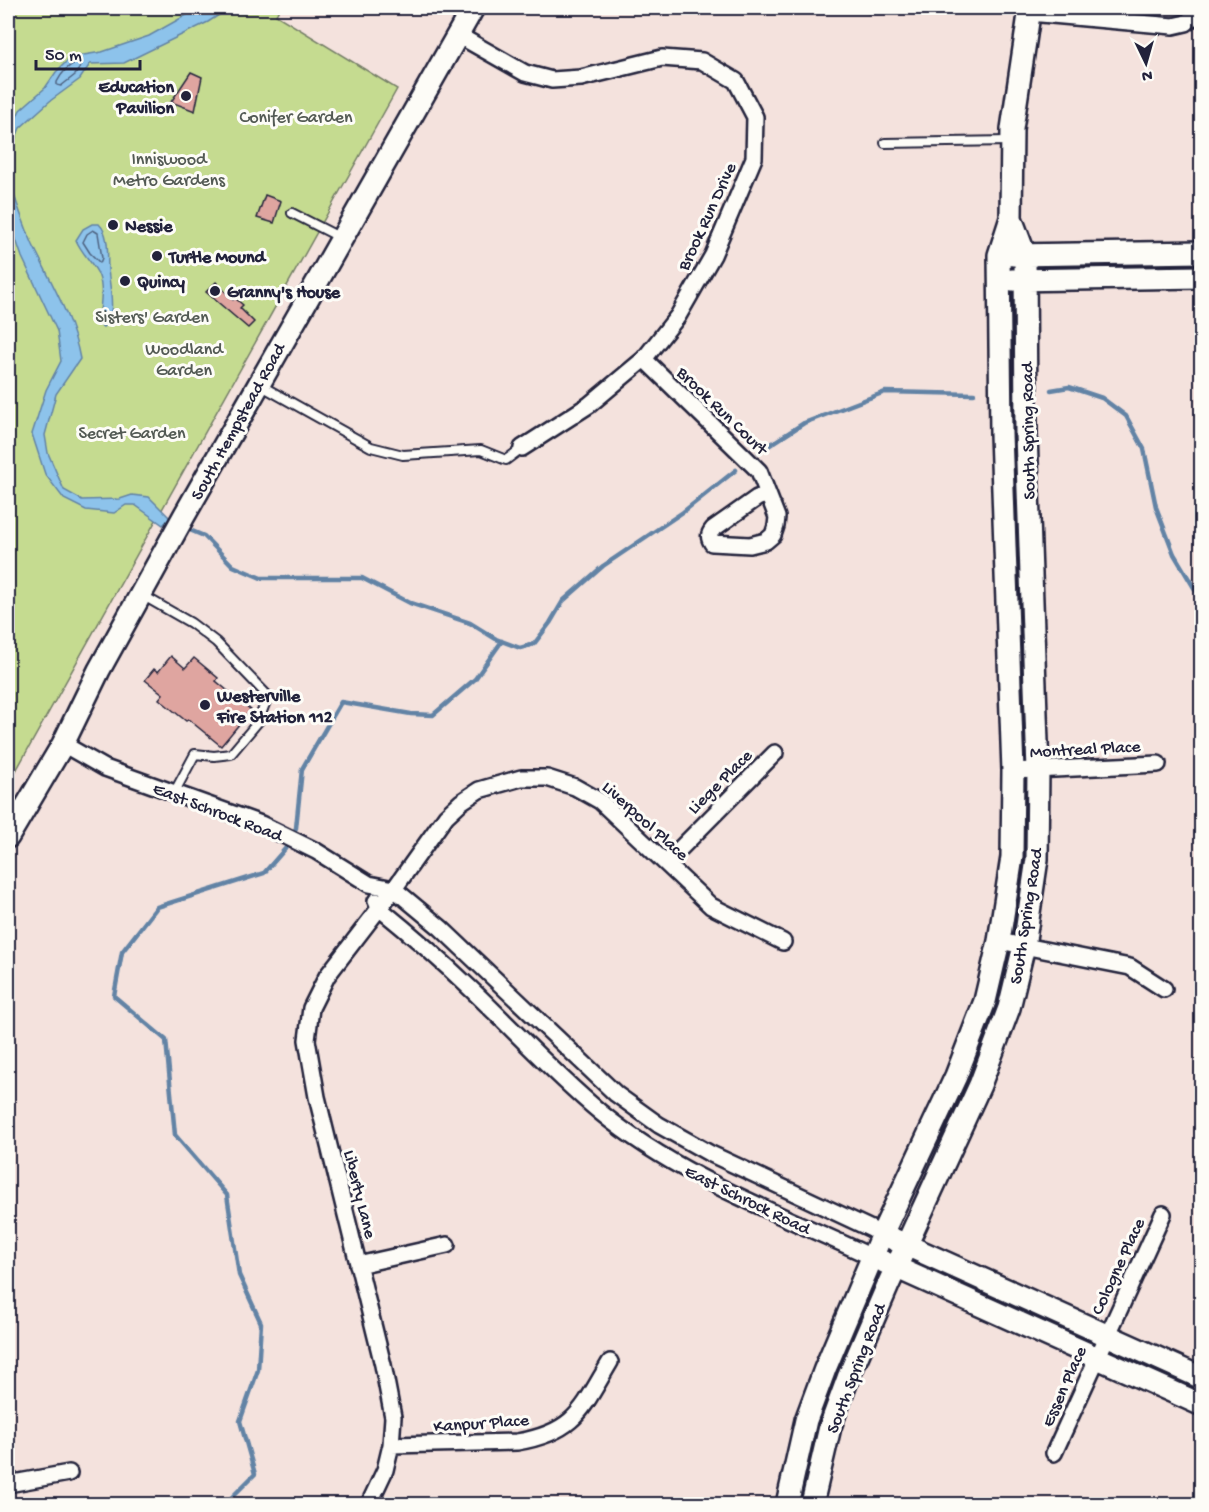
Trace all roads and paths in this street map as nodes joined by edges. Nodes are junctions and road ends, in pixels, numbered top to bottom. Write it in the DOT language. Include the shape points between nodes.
graph roads {
  1 [pos="473,8"];
  2 [pos="869,8"];
  3 [pos="878,8"];
  4 [pos="1202,9"];
  5 [pos="1030,10"];
  6 [pos="458,34"];
  7 [pos="1012,141"];
  8 [pos="885,143"];
  9 [pos="292,213"];
  10 [pos="1011,218"];
  11 [pos="341,238"];
  12 [pos="1202,252"];
  13 [pos="999,255"];
  14 [pos="1025,255"];
  15 [pos="1202,277"];
  16 [pos="1000,280"];
  17 [pos="1025,280"];
  18 [pos="644,359"];
  19 [pos="258,384"];
  20 [pos="522,448"];
  21 [pos="768,494"];
  22 [pos="141,594"];
  23 [pos="63,744"];
  24 [pos="775,753"];
  25 [pos="1158,764"];
  26 [pos="1038,770"];
  27 [pos="1013,771"];
  28 [pos="174,793"];
  29 [pos="8,837"];
  30 [pos="666,862"];
  31 [pos="369,884"];
  32 [pos="394,889"];
  33 [pos="379,908"];
  34 [pos="999,941"];
  35 [pos="783,942"];
  36 [pos="1024,946"];
  37 [pos="1164,989"];
  38 [pos="1163,1214"];
  39 [pos="882,1234"];
  40 [pos="447,1245"];
  41 [pos="905,1245"];
  42 [pos="872,1257"];
  43 [pos="358,1265"];
  44 [pos="895,1268"];
  45 [pos="1107,1335"];
  46 [pos="1096,1358"];
  47 [pos="610,1362"];
  48 [pos="1202,1378"];
  49 [pos="1202,1405"];
  50 [pos="391,1445"];
  51 [pos="1054,1453"];
  52 [pos="69,1473"];
  53 [pos="8,1484"];
  54 [pos="369,1504"];
  55 [pos="787,1504"];
  56 [pos="812,1504"];
  1 -- 6 [label="main road, South Hempstead Road"];
  2 -- 3 [label="lane"];
  4 -- 5 [label="street" via="1186,23 1173,26"];
  5 -- 7 [label="main road, South Spring Road"];
  6 -- 11 [label="main road, South Hempstead Road"];
  6 -- 18 [label="street, Brook Run Drive" via="525,73 552,80 581,78 662,58 702,61 735,81 755,117 754,158 713,255 678,316"];
  7 -- 8 [label="lane"];
  7 -- 10 [label="main road, South Spring Road"];
  9 -- 11 [label="lane"];
  10 -- 13 [label="main road, South Spring Road"];
  10 -- 14 [label="main road, South Spring Road"];
  11 -- 19 [label="main road, South Hempstead Road"];
  12 -- 14 [label="main road"];
  13 -- 14 [label="main road"];
  13 -- 16 [label="main road, South Spring Road"];
  14 -- 17 [label="main road, South Spring Road"];
  15 -- 17 [label="main road"];
  16 -- 17 [label="main road"];
  16 -- 27 [label="main road, South Spring Road" via="1001,434"];
  17 -- 26 [label="main road, South Spring Road" via="1026,434"];
  18 -- 20 [label="street, Brook Run Drive" via="589,405"];
  18 -- 21 [label="street, Brook Run Court" via="759,471"];
  19 -- 20 [label="lane" via="371,447 403,454 481,450 506,460"];
  19 -- 22 [label="main road, South Hempstead Road"];
  22 -- 23 [label="main road, South Hempstead Road"];
  22 -- 28 [label="lane" via="216,642 268,696 258,722 231,754 195,754"];
  23 -- 28 [label="street, East Schrock Road" via="105,768"];
  23 -- 29 [label="main road, South Hempstead Road"];
  24 -- 30 [label="street, Liege Place"];
  25 -- 26 [label="street, Montreal Place"];
  26 -- 27 [label="street, Montreal Place"];
  26 -- 36 [label="main road, South Spring Road" via="1037,859"];
  27 -- 34 [label="main road, South Spring Road" via="1012,857"];
  28 -- 31 [label="street, East Schrock Road" via="261,824 316,851"];
  30 -- 32 [label="street, Liverpool Place" via="600,801 547,778 520,778 479,790 461,802 446,816"];
  30 -- 35 [label="street, Liverpool Place" via="711,906"];
  31 -- 32 [label="street, East Schrock Road"];
  31 -- 33 [label="street, East Schrock Road"];
  32 -- 33 [label="street, Liverpool Place"];
  32 -- 39 [label="street, East Schrock Road" via="441,928 616,1094 659,1125"];
  33 -- 42 [label="street, East Schrock Road" via="425,946 600,1113 645,1145 696,1176"];
  33 -- 43 [label="street, Liberty Lane" via="327,976 311,1008 307,1040 316,1097"];
  34 -- 36 [label="street"];
  34 -- 39 [label="main road, South Spring Road" via="985,1001 956,1076"];
  36 -- 37 [label="street" via="1130,967"];
  36 -- 41 [label="main road, South Spring Road" via="1009,1008 980,1085"];
  38 -- 45 [label="street, Cologne Place"];
  39 -- 41 [label="main road, East Schrock Road"];
  39 -- 42 [label="main road, South Spring Road"];
  40 -- 43 [label="street"];
  41 -- 44 [label="main road, South Spring Road"];
  41 -- 45 [label="main road, East Schrock Road"];
  42 -- 44 [label="main road, East Schrock Road"];
  42 -- 55 [label="main road, South Spring Road" via="806,1420"];
  43 -- 50 [label="street, Liberty Lane" via="393,1417"];
  44 -- 46 [label="main road, East Schrock Road"];
  44 -- 56 [label="main road, South Spring Road" via="830,1427"];
  45 -- 46 [label="street, Essen Place"];
  45 -- 48 [label="main road, East Schrock Road"];
  46 -- 49 [label="main road, East Schrock Road"];
  46 -- 51 [label="street, Essen Place"];
  47 -- 50 [label="street, Kanpur Place" via="581,1412 552,1433 517,1442"];
  50 -- 54 [label="street, Liberty Lane" via="385,1470"];
  52 -- 53 [label="street"];
}
